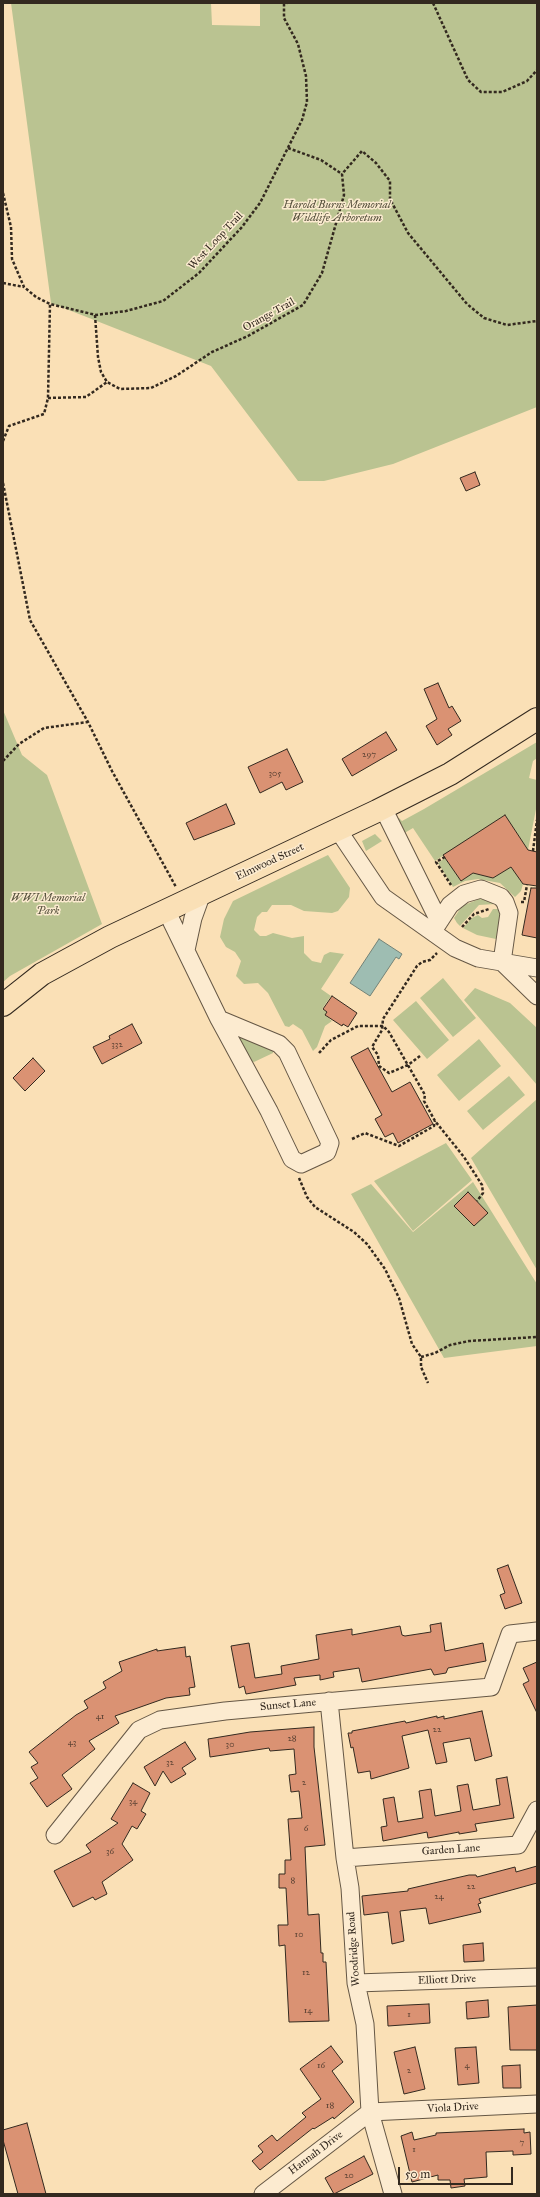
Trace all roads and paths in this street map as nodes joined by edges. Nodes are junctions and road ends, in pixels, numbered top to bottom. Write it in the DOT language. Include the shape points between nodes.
graph roads {
  1 [pos="285,3"];
  2 [pos="433,3"];
  3 [pos="537,70"];
  4 [pos="288,148"];
  5 [pos="342,174"];
  6 [pos="3,193"];
  7 [pos="3,283"];
  8 [pos="24,287"];
  9 [pos="50,304"];
  10 [pos="95,315"];
  11 [pos="537,321"];
  12 [pos="107,382"];
  13 [pos="48,398"];
  14 [pos="3,441"];
  15 [pos="3,483"];
  16 [pos="537,719"];
  17 [pos="88,722"];
  18 [pos="3,761"];
  19 [pos="383,808"];
  20 [pos="537,820"];
  21 [pos="338,830"];
  22 [pos="533,851"];
  23 [pos="527,884"];
  24 [pos="184,902"];
  25 [pos="517,903"];
  26 [pos="490,909"];
  27 [pos="436,926"];
  28 [pos="462,927"];
  29 [pos="186,950"];
  30 [pos="439,952"];
  31 [pos="502,962"];
  32 [pos="537,968"];
  33 [pos="537,996"];
  34 [pos="3,1005"];
  35 [pos="220,1019"];
  36 [pos="383,1026"];
  37 [pos="319,1053"];
  38 [pos="420,1056"];
  39 [pos="408,1065"];
  40 [pos="435,1121"];
  41 [pos="352,1139"];
  42 [pos="292,1159"];
  43 [pos="476,1201"];
  44 [pos="537,1337"];
  45 [pos="421,1357"];
  46 [pos="428,1383"];
  47 [pos="537,1632"];
  48 [pos="329,1701"];
  49 [pos="537,1810"];
  50 [pos="54,1835"];
  51 [pos="345,1858"];
  52 [pos="537,1976"];
  53 [pos="356,1983"];
  54 [pos="537,2104"];
  55 [pos="370,2112"];
  56 [pos="263,2194"];
  57 [pos="393,2194"];
  1 -- 4 [label="path, West Loop Trail" via="284,18 298,44 306,76 308,102"];
  2 -- 3 [label="path" via="468,80 481,92 502,92 527,81"];
  4 -- 5 [label="path" via="321,160"];
  4 -- 10 [label="path, West Loop Trail" via="260,203 242,227 199,273 162,301 126,311"];
  5 -- 11 [label="path" via="362,152 376,163 390,181 390,199 408,233 467,304 484,318 507,325"];
  5 -- 12 [label="path, Orange Trail" via="344,195 322,273 303,305 248,336 212,352 176,376 151,388 120,389"];
  6 -- 8 [label="path" via="11,227 12,259"];
  7 -- 8 [label="path"];
  8 -- 9 [label="path, West Loop Trail"];
  9 -- 10 [label="path, West Loop Trail"];
  9 -- 13 [label="path"];
  10 -- 12 [label="path" via="98,357 101,372"];
  12 -- 13 [label="path" via="86,397"];
  13 -- 14 [label="path" via="44,414 9,426"];
  15 -- 17 [label="path" via="30,620"];
  16 -- 19 [label="main road, Elmwood Street" via="450,774"];
  17 -- 18 [label="path" via="44,728 19,744"];
  17 -- 24 [label="path"];
  19 -- 21 [label="main road, Elmwood Street"];
  19 -- 27 [label="street"];
  20 -- 22 [label="path"];
  21 -- 24 [label="main road, Elmwood Street"];
  21 -- 27 [label="street" via="383,896"];
  23 -- 25 [label="path" via="524,902"];
  24 -- 29 [label="street"];
  24 -- 29 [label="street" via="193,918"];
  24 -- 34 [label="main road, Elmwood Street" via="110,937 42,974"];
  26 -- 28 [label="path" via="474,914"];
  27 -- 31 [label="street" via="455,948 478,958"];
  27 -- 31 [label="street" via="450,905 472,890 481,889 501,897 509,913"];
  29 -- 35 [label="street"];
  30 -- 36 [label="path" via="430,960 416,966 383,1019"];
  31 -- 32 [label="street"];
  31 -- 33 [label="street"];
  35 -- 42 [label="street"];
  35 -- 42 [label="street" via="279,1044 287,1052 330,1143 327,1152 301,1164"];
  36 -- 37 [label="path" via="358,1026 348,1029 331,1040"];
  36 -- 39 [label="path"];
  36 -- 39 [label="path" via="372,1047 378,1055 379,1066 388,1073"];
  38 -- 39 [label="path"];
  39 -- 40 [label="path" via="425,1095 424,1101"];
  40 -- 41 [label="path" via="434,1126 400,1146 365,1133"];
  40 -- 43 [label="path" via="464,1157 482,1186 482,1193"];
  42 -- 45 [label="path" via="315,1207 354,1232 367,1244 385,1269 399,1298 412,1344"];
  44 -- 45 [label="path" via="450,1345"];
  45 -- 46 [label="path" via="421,1367"];
  47 -- 48 [label="street, Sunset Lane" via="510,1634 491,1687"];
  48 -- 50 [label="street, Sunset Lane" via="225,1710 160,1720 138,1730"];
  48 -- 51 [label="street, Woodridge Road"];
  49 -- 51 [label="street, Garden Lane" via="518,1845"];
  51 -- 53 [label="street, Woodridge Road" via="350,1888"];
  52 -- 53 [label="street, Elliott Drive"];
  53 -- 55 [label="street, Woodridge Road" via="365,2024"];
  54 -- 55 [label="street, Viola Drive"];
  55 -- 56 [label="street, Hannah Drive"];
  55 -- 57 [label="street, Woodridge Road"];
}
